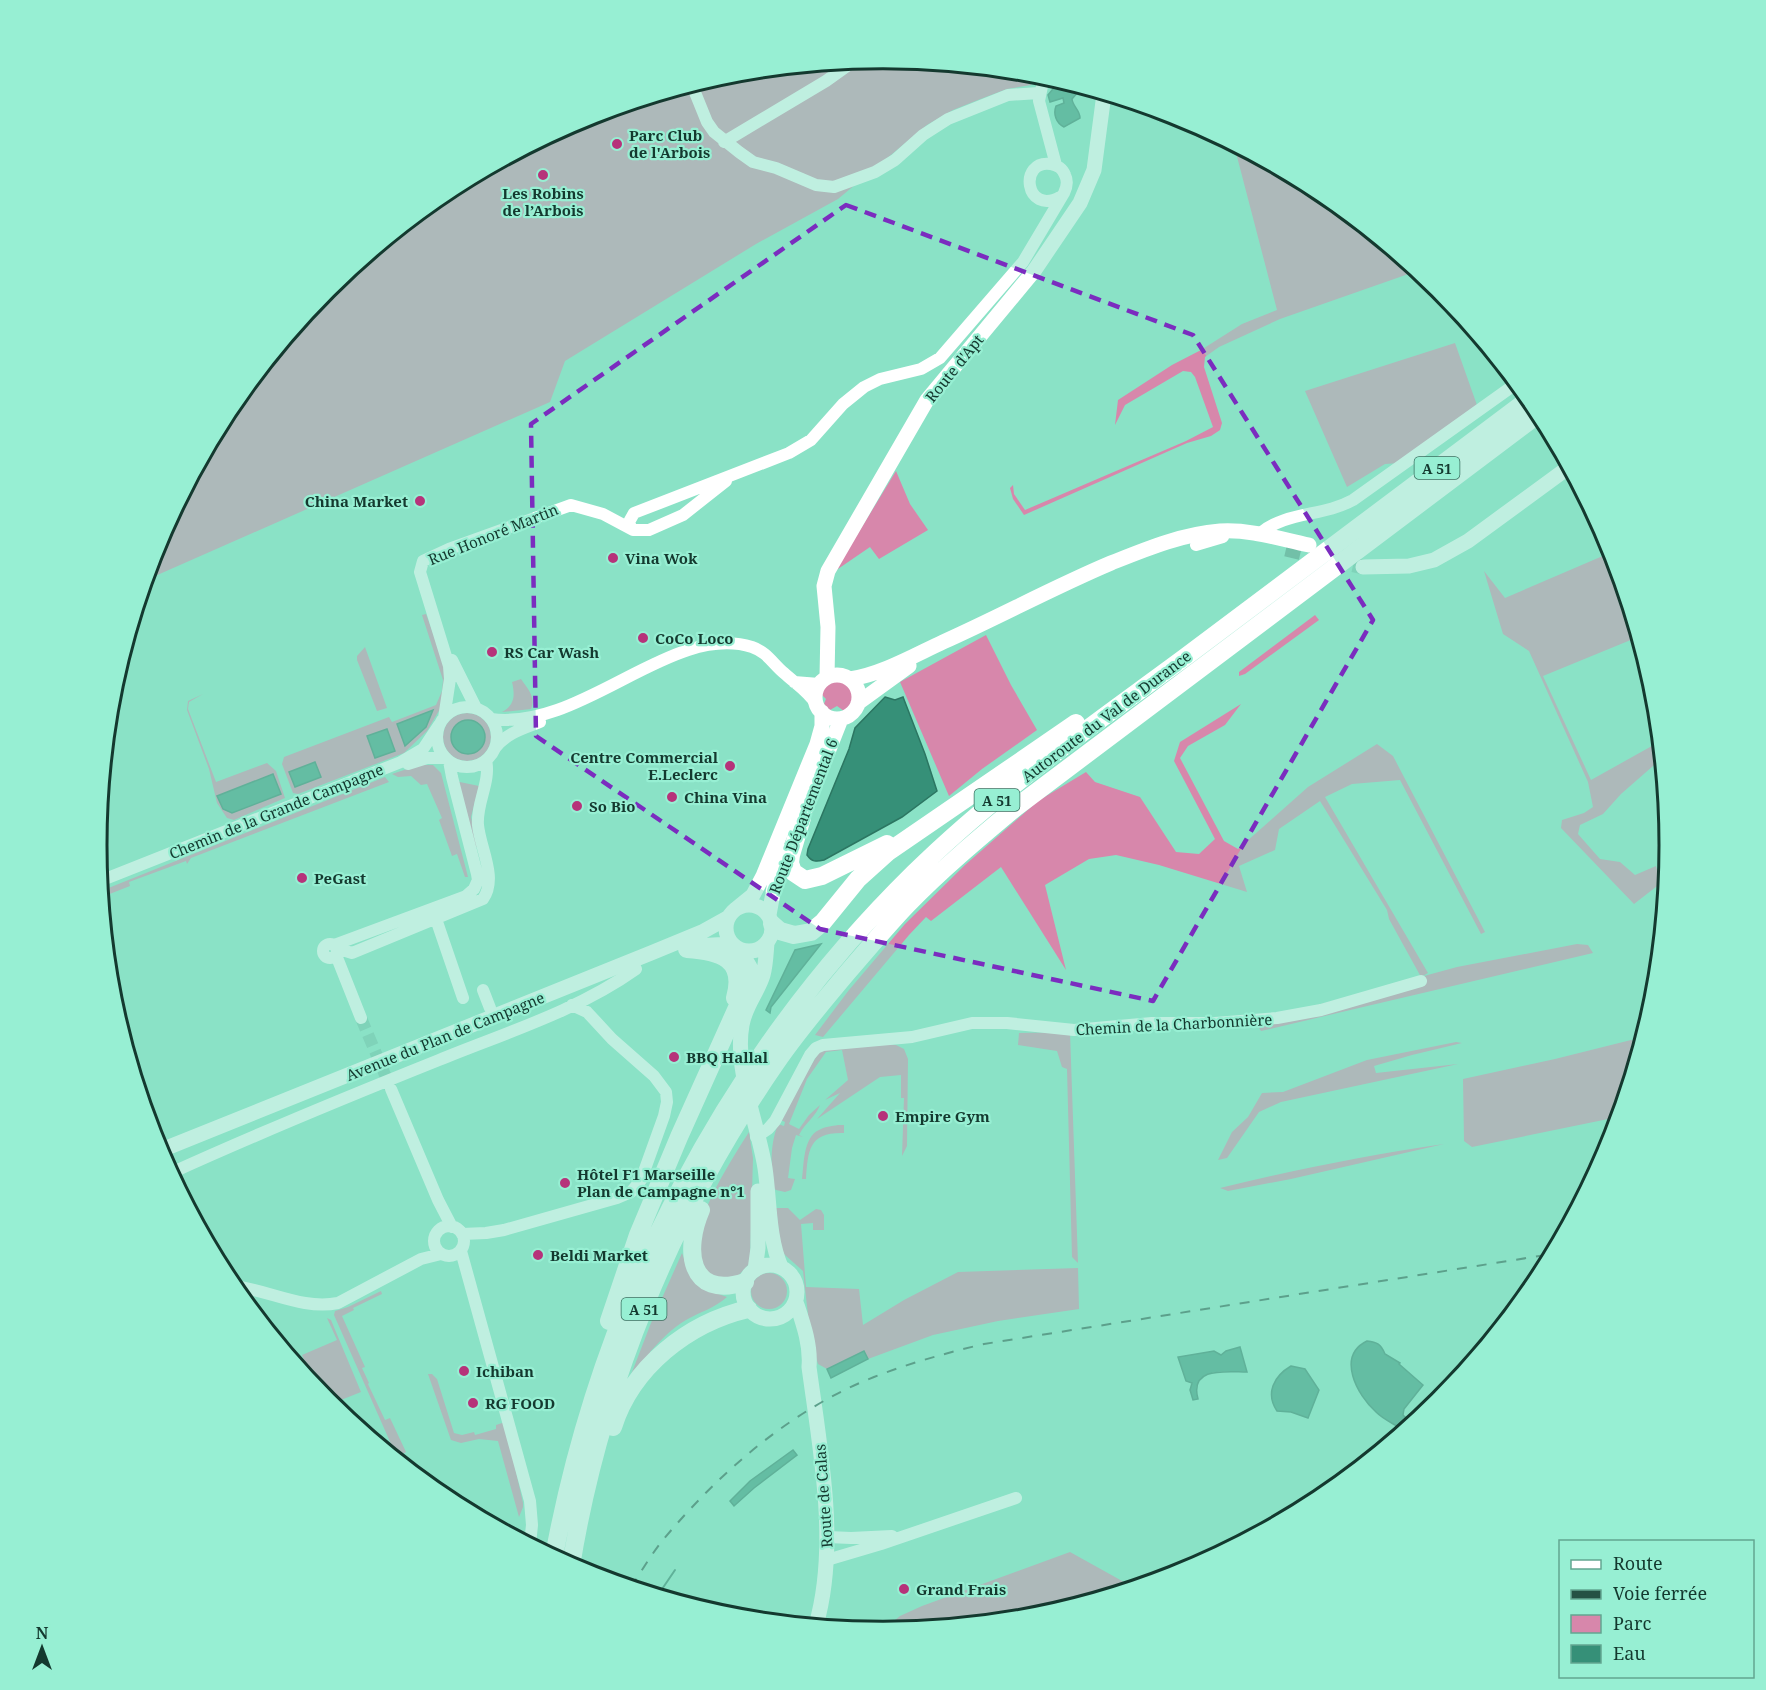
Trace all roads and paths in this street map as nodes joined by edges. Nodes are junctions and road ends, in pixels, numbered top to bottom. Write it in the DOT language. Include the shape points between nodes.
graph roads {
  1 [pos="840,71"];
  2 [pos="1038,85"];
  3 [pos="1043,86"];
  4 [pos="695,92"];
  5 [pos="1097,99"];
  6 [pos="1103,101"];
  7 [pos="1100,117"];
  8 [pos="724,142"];
  9 [pos="1050,164"];
  10 [pos="1060,197"];
  11 [pos="1037,198"];
  12 [pos="1044,226"];
  13 [pos="1510,389"];
  14 [pos="1521,405"];
  15 [pos="1532,420"];
  16 [pos="1563,472"];
  17 [pos="738,473"];
  18 [pos="674,496"];
  19 [pos="686,512"];
  20 [pos="634,513"];
  21 [pos="603,514"];
  22 [pos="1313,514"];
  23 [pos="631,528"];
  24 [pos="1259,534"];
  25 [pos="1282,544"];
  26 [pos="1309,545"];
  27 [pos="1366,557"];
  28 [pos="1296,574"];
  29 [pos="1064,583"];
  30 [pos="828,627"];
  31 [pos="440,635"];
  32 [pos="954,637"];
  33 [pos="778,668"];
  34 [pos="849,679"];
  35 [pos="823,681"];
  36 [pos="793,682"];
  37 [pos="858,703"];
  38 [pos="476,708"];
  39 [pos="819,709"];
  40 [pos="841,718"];
  41 [pos="491,719"];
  42 [pos="441,721"];
  43 [pos="495,748"];
  44 [pos="448,760"];
  45 [pos="486,760"];
  46 [pos="966,798"];
  47 [pos="802,818"];
  48 [pos="108,878"];
  49 [pos="108,883"];
  50 [pos="733,913"];
  51 [pos="436,919"];
  52 [pos="770,920"];
  53 [pos="767,943"];
  54 [pos="736,947"];
  55 [pos="687,949"];
  56 [pos="335,954"];
  57 [pos="636,969"];
  58 [pos="749,981"];
  59 [pos="1421,981"];
  60 [pos="483,990"];
  61 [pos="596,995"];
  62 [pos="463,998"];
  63 [pos="748,1004"];
  64 [pos="572,1005"];
  65 [pos="490,1008"];
  66 [pos="361,1018"];
  67 [pos="731,1020"];
  68 [pos="597,1024"];
  69 [pos="391,1089"];
  70 [pos="750,1104"];
  71 [pos="168,1147"];
  72 [pos="173,1157"];
  73 [pos="179,1170"];
  74 [pos="438,1200"];
  75 [pos="450,1245"];
  76 [pos="781,1267"];
  77 [pos="750,1276"];
  78 [pos="248,1289"];
  79 [pos="796,1302"];
  80 [pos="748,1309"];
  81 [pos="777,1319"];
  82 [pos="810,1367"];
  83 [pos="587,1415"];
  84 [pos="1016,1498"];
  85 [pos="578,1521"];
  86 [pos="908,1534"];
  87 [pos="531,1536"];
  88 [pos="828,1537"];
  89 [pos="556,1548"];
  90 [pos="573,1556"];
  91 [pos="827,1560"];
  92 [pos="818,1618"];
  1 -- 8 [label="street"];
  2 -- 8 [label="street" via="948,119 875,172 834,187 816,185 753,162"];
  3 -- 9 [label="street" via="1042,115"];
  4 -- 8 [label="street" via="707,122"];
  5 -- 7 [label="main road, Route d'Apt"];
  6 -- 7 [label="main road, Route d'Apt"];
  7 -- 30 [label="main road, Route d'Apt" via="1094,170 1080,203 1034,271 927,400 836,555 824,586"];
  9 -- 10 [label="street" via="1061,169 1067,180"];
  9 -- 11 [label="street" via="1037,166 1030,177 1030,189"];
  10 -- 11 [label="street" via="1048,201"];
  10 -- 12 [label="street, Rue Honoré Martin"];
  11 -- 12 [label="street" via="1044,211"];
  12 -- 17 [label="street, Rue Honoré Martin" via="1023,262 940,358 921,369 876,381 850,398 801,447"];
  13 -- 22 [label="street" via="1353,500"];
  14 -- 28 [label="highway, Autoroute du Val de Durance / A 51"];
  15 -- 27 [label="highway, Autoroute du Val de Durance / A 51"];
  16 -- 27 [label="main road" via="1513,508 1451,545 1398,561"];
  17 -- 18 [label="street, Rue Honoré Martin"];
  17 -- 19 [label="street, Rue Honoré Martin"];
  18 -- 19 [label="street" via="685,502"];
  18 -- 20 [label="street, Rue Honoré Martin"];
  19 -- 23 [label="street, Rue Honoré Martin" via="649,530"];
  20 -- 21 [label="street, Rue Honoré Martin"];
  20 -- 23 [label="street" via="629,522"];
  21 -- 23 [label="street, Rue Honoré Martin"];
  21 -- 31 [label="street, Rue Honoré Martin" via="568,505 425,559 420,572"];
  22 -- 24 [label="street" via="1275,522"];
  22 -- 25 [label="street" via="1286,527"];
  24 -- 25 [label="main road"];
  24 -- 29 [label="main road" via="1220,531 1178,539"];
  25 -- 26 [label="main road"];
  25 -- 29 [label="main road" via="1229,541 1196,545"];
  27 -- 70 [label="highway, Autoroute du Val de Durance / A 51" via="1322,576 1052,778 965,850 906,906 821,1004"];
  28 -- 46 [label="highway"];
  28 -- 70 [label="highway, Autoroute du Val de Durance / A 51" via="1018,782 933,855 878,910 786,1021"];
  29 -- 32 [label="main road"];
  30 -- 34 [label="main road, Route d'Apt"];
  30 -- 35 [label="main road, Route d'Apt"];
  31 -- 38 [label="street, Rue Honoré Martin"];
  31 -- 42 [label="street, Rue Honoré Martin" via="450,679"];
  32 -- 34 [label="main road" via="877,672"];
  32 -- 37 [label="main road"];
  33 -- 36 [label="street"];
  33 -- 41 [label="street" via="754,648 716,643 684,651 592,696 545,714 518,720"];
  33 -- 43 [label="street" via="751,654 704,651 657,669 596,701 517,730"];
  34 -- 35 [label="main road" via="841,675"];
  34 -- 37 [label="main road" via="858,690"];
  35 -- 36 [label="street"];
  35 -- 39 [label="main road" via="816,691"];
  36 -- 39 [label="street" via="810,694"];
  37 -- 40 [label="main road" via="852,713"];
  38 -- 41 [label="street"];
  38 -- 42 [label="street" via="458,708"];
  39 -- 40 [label="main road" via="827,717"];
  39 -- 50 [label="main road, Route Départemental 6" via="819,740 763,876 753,895"];
  40 -- 47 [label="main road, Route Départemental 6"];
  41 -- 43 [label="street" via="496,728"];
  42 -- 44 [label="street" via="437,743"];
  42 -- 48 [label="street, Chemin de la Grande Campagne" via="423,748 401,762"];
  43 -- 45 [label="street"];
  44 -- 45 [label="street" via="472,766"];
  44 -- 49 [label="street, Chemin de la Grande Campagne" via="427,758 403,766"];
  44 -- 56 [label="street" via="477,874 474,889"];
  45 -- 51 [label="street" via="488,769 478,823 489,879 487,893 477,903"];
  46 -- 47 [label="highway" via="896,839 810,880 801,878 791,868"];
  46 -- 52 [label="highway" via="878,860 811,932 794,935 780,931"];
  47 -- 52 [label="main road, Route Départemental 6" via="775,882"];
  50 -- 52 [label="main road" via="745,905 754,905"];
  50 -- 54 [label="main road" via="726,926 727,936"];
  50 -- 71 [label="main road, Avenue du Plan de Campagne" via="702,932"];
  51 -- 56 [label="street" via="352,953"];
  51 -- 62 [label="street"];
  52 -- 53 [label="main road" via="772,934"];
  53 -- 54 [label="main road" via="750,951"];
  53 -- 63 [label="main road" via="763,976"];
  54 -- 55 [label="main road, Avenue du Plan de Campagne" via="701,945"];
  54 -- 58 [label="main road" via="750,967"];
  55 -- 57 [label="main road, Avenue du Plan de Campagne"];
  55 -- 67 [label="highway" via="721,954 736,970 739,984"];
  56 -- 66 [label="street"];
  57 -- 61 [label="street"];
  57 -- 72 [label="main road, Avenue du Plan de Campagne"];
  58 -- 63 [label="main road"];
  58 -- 67 [label="highway"];
  59 -- 70 [label="street, Chemin de la Charbonnière" via="1321,1010 1277,1018 1074,1030 972,1023 912,1037 823,1045 810,1055 768,1129"];
  60 -- 65 [label="street"];
  61 -- 64 [label="street"];
  61 -- 68 [label="street"];
  63 -- 70 [label="main road" via="740,1050"];
  64 -- 68 [label="street"];
  64 -- 73 [label="street"];
  67 -- 83 [label="highway" via="634,1245 588,1386"];
  68 -- 75 [label="street" via="666,1092 664,1116 641,1180 631,1192 617,1198"];
  69 -- 74 [label="street"];
  70 -- 76 [label="main road" via="764,1167 772,1237"];
  70 -- 77 [label="main road" via="759,1231"];
  70 -- 77 [label="highway" via="701,1210 691,1248 694,1267 703,1280 721,1285"];
  70 -- 83 [label="highway, Autoroute du Val de Durance / A 51" via="695,1159 665,1216 620,1322"];
  70 -- 85 [label="highway, Autoroute du Val de Durance / A 51" via="682,1226 630,1343 613,1388"];
  74 -- 75 [label="street"];
  74 -- 75 [label="street" via="452,1227"];
  75 -- 78 [label="street" via="338,1303 308,1304"];
  75 -- 87 [label="street" via="471,1292 507,1415 530,1501"];
  76 -- 77 [label="main road" via="770,1265"];
  76 -- 79 [label="main road" via="795,1282"];
  77 -- 80 [label="main road" via="743,1294"];
  79 -- 81 [label="main road"];
  79 -- 82 [label="main road, Route de Calas" via="807,1336"];
  80 -- 81 [label="main road" via="758,1317"];
  80 -- 85 [label="highway" via="716,1318 696,1329 636,1381 619,1411 593,1499"];
  81 -- 82 [label="main road, Route de Calas" via="794,1329"];
  82 -- 88 [label="main road, Route de Calas"];
  83 -- 89 [label="highway, Autoroute du Val de Durance / A 51"];
  84 -- 86 [label="street"];
  85 -- 90 [label="highway, Autoroute du Val de Durance / A 51"];
  86 -- 88 [label="street"];
  86 -- 91 [label="street"];
  88 -- 91 [label="main road, Route de Calas"];
  91 -- 92 [label="main road, Route de Calas"];
}
